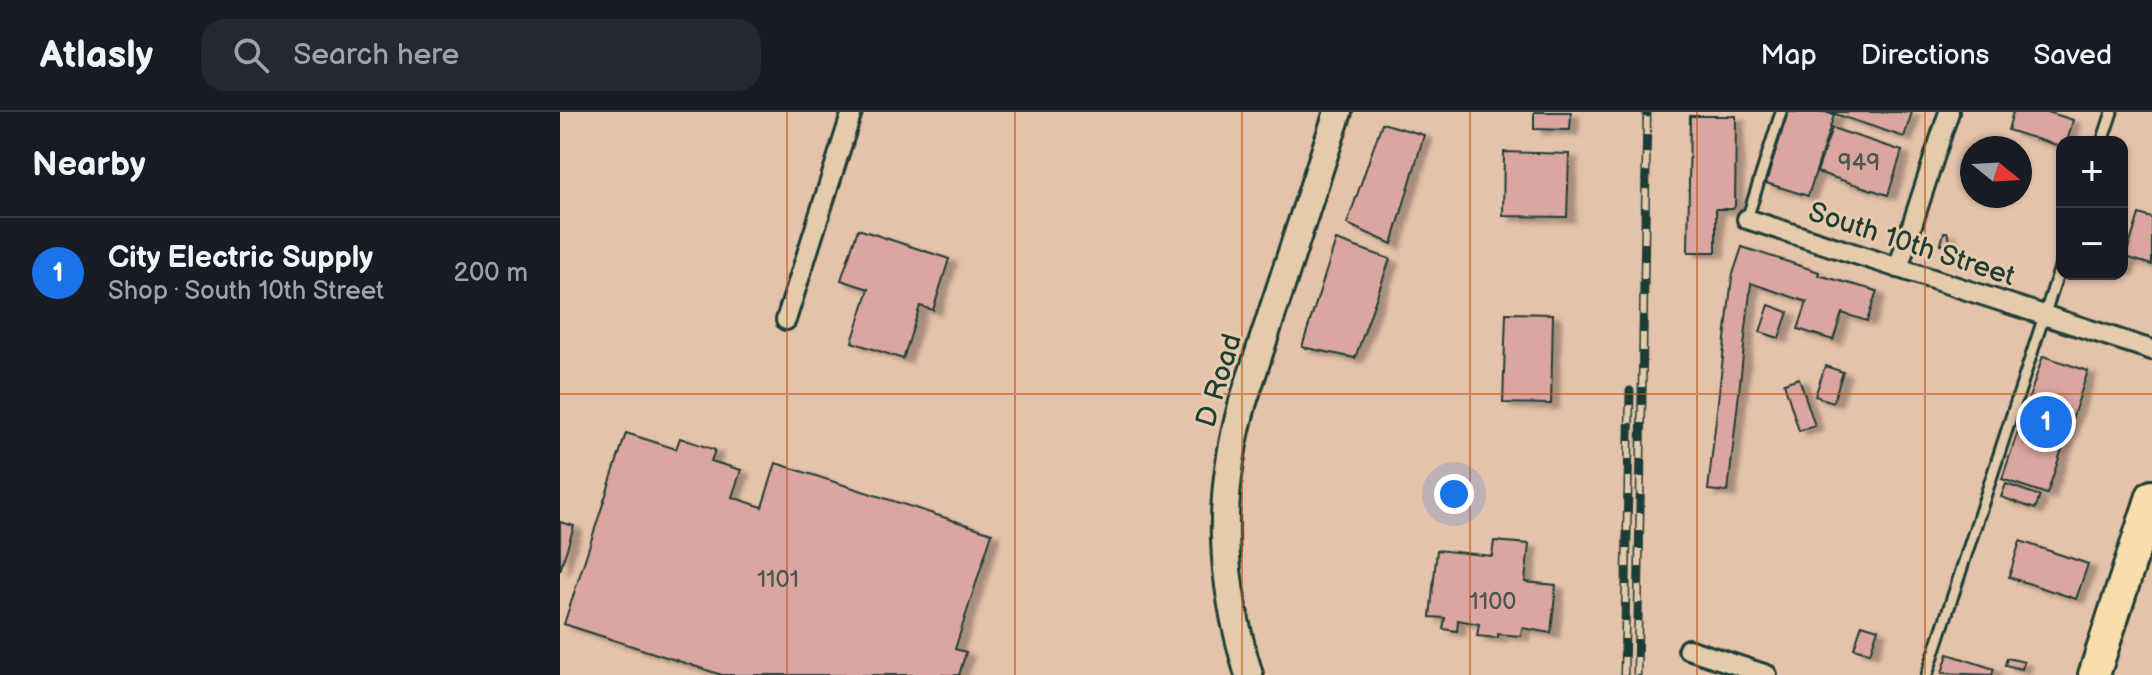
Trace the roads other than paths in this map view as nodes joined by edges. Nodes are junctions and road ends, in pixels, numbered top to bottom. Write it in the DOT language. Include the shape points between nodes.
graph roads {
  1 [pos="852,112"];
  2 [pos="1338,112"];
  3 [pos="1781,112"];
  4 [pos="1949,112"];
  5 [pos="2112,112"];
  6 [pos="2104,136"];
  7 [pos="1747,219"];
  8 [pos="1898,268"];
  9 [pos="2056,279"];
  10 [pos="2044,315"];
  11 [pos="786,320"];
  12 [pos="2152,350"];
  13 [pos="2152,496"];
  14 [pos="1688,649"];
  15 [pos="1249,675"];
  16 [pos="1767,675"];
  17 [pos="1927,675"];
  18 [pos="2094,675"];
  1 -- 11 [label="street"];
  2 -- 15 [label="street, D Road" via="1232,440 1223,511 1227,583"];
  3 -- 7 [label="lane"];
  4 -- 8 [label="street"];
  5 -- 6 [label="lane"];
  7 -- 8 [label="street, South 10th Street"];
  8 -- 10 [label="street, South 10th Street"];
  9 -- 10 [label="lane"];
  10 -- 12 [label="street, South 10th Street"];
  10 -- 17 [label="lane"];
  13 -- 18 [label="main road"];
  14 -- 16 [label="street"];
}
